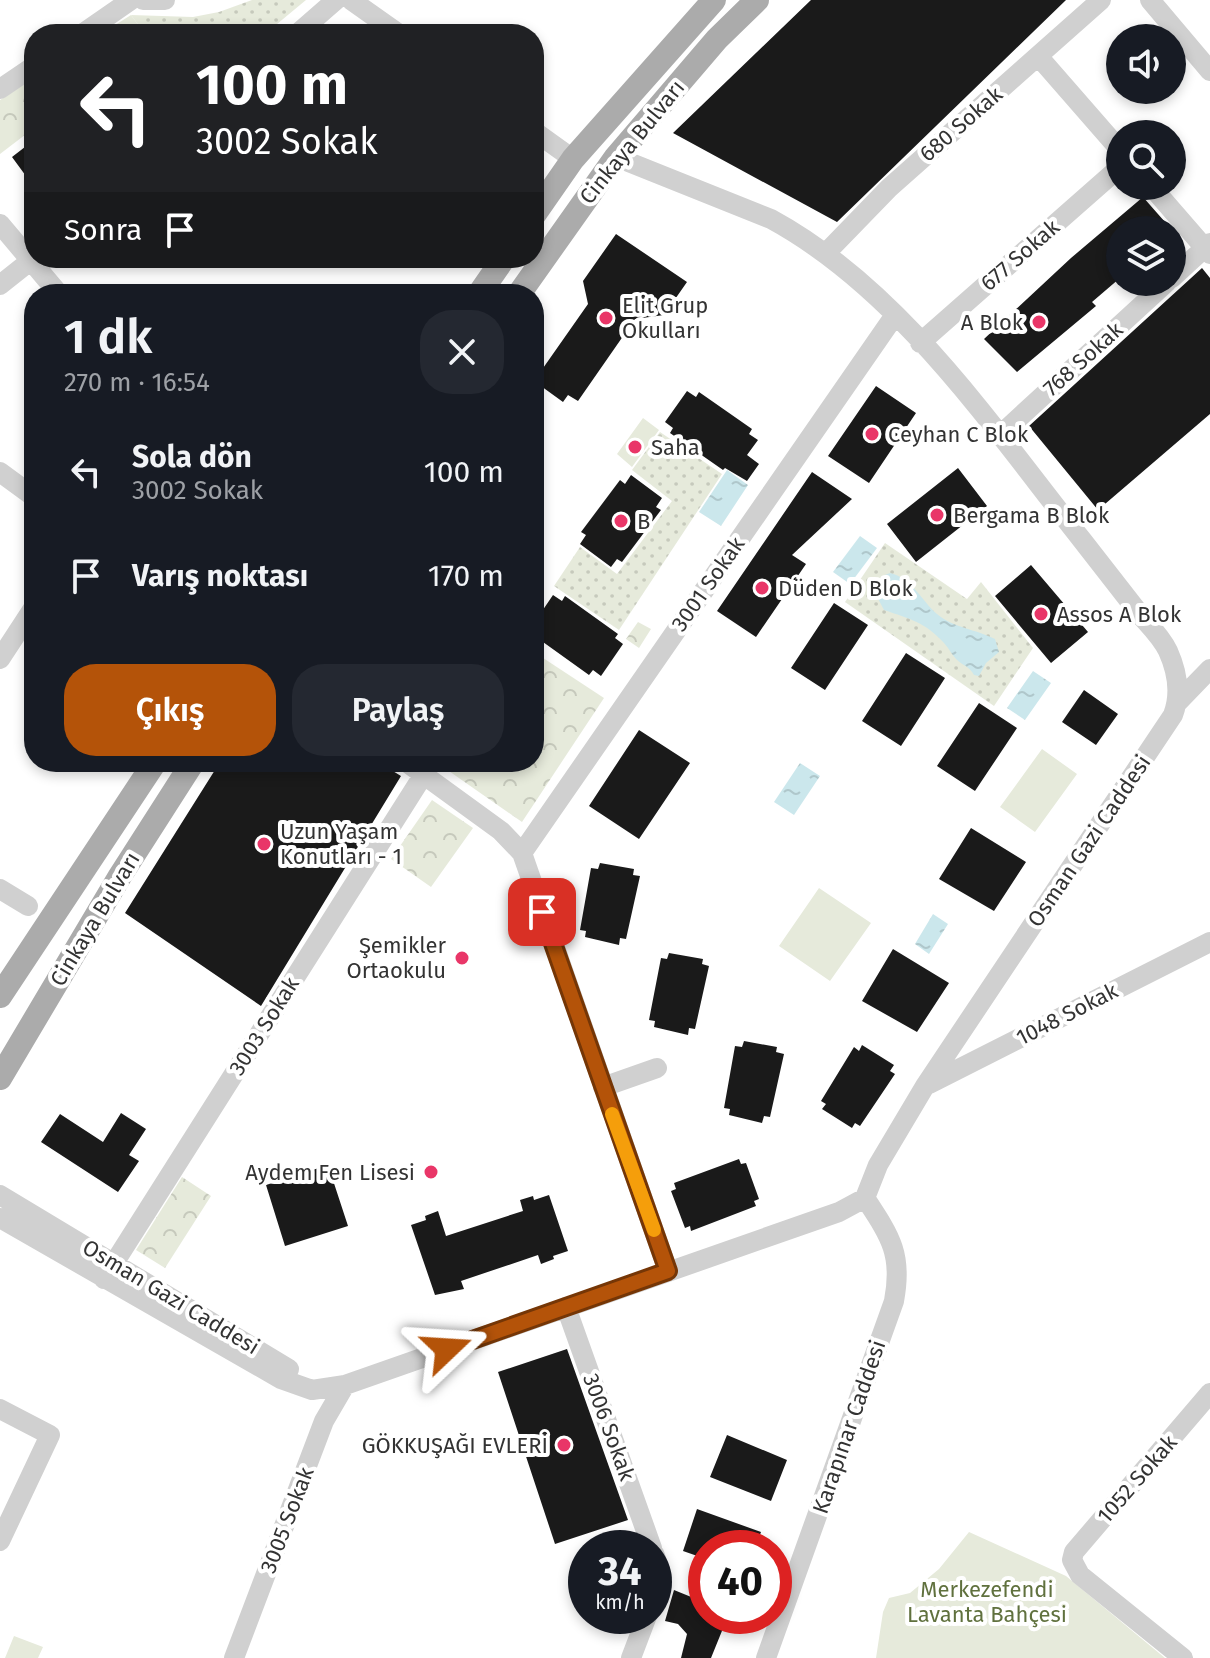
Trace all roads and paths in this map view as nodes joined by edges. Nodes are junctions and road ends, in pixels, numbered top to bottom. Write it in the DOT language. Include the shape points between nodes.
graph roads {
  1 [pos="131,0"];
  2 [pos="143,0"];
  3 [pos="165,0"];
  4 [pos="336,0"];
  5 [pos="351,0"];
  6 [pos="714,0"];
  7 [pos="757,0"];
  8 [pos="1101,0"];
  9 [pos="1150,0"];
  10 [pos="96,24"];
  11 [pos="308,24"];
  12 [pos="385,24"];
  13 [pos="1038,56"];
  14 [pos="1210,71"];
  15 [pos="24,73"];
  16 [pos="0,89"];
  17 [pos="1106,134"];
  18 [pos="544,138"];
  19 [pos="616,157"];
  20 [pos="573,159"];
  21 [pos="1106,179"];
  22 [pos="1164,200"];
  23 [pos="544,201"];
  24 [pos="0,224"];
  25 [pos="1208,248"];
  26 [pos="24,250"];
  27 [pos="826,253"];
  28 [pos="544,259"];
  29 [pos="24,266"];
  30 [pos="1186,266"];
  31 [pos="39,268"];
  32 [pos="51,284"];
  33 [pos="0,285"];
  34 [pos="1152,296"];
  35 [pos="895,315"];
  36 [pos="920,343"];
  37 [pos="999,436"];
  38 [pos="1,475"];
  39 [pos="24,490"];
  40 [pos="24,622"];
  41 [pos="0,659"];
  42 [pos="1210,669"];
  43 [pos="1178,702"];
  44 [pos="148,772"];
  45 [pos="187,772"];
  46 [pos="421,772"];
  47 [pos="424,774"];
  48 [pos="522,853"];
  49 [pos="0,889"];
  50 [pos="28,906"];
  51 [pos="1210,942"];
  52 [pos="0,996"];
  53 [pos="657,1068"];
  54 [pos="0,1078"];
  55 [pos="925,1086"];
  56 [pos="603,1087"];
  57 [pos="0,1195"];
  58 [pos="865,1198"];
  59 [pos="0,1218"];
  60 [pos="109,1271"];
  61 [pos="668,1271"];
  62 [pos="566,1307"];
  63 [pos="345,1385"];
  64 [pos="1210,1393"];
  65 [pos="0,1409"];
  66 [pos="646,1530"];
  67 [pos="0,1541"];
  68 [pos="640,1634"];
  69 [pos="234,1658"];
  70 [pos="631,1658"];
  71 [pos="766,1658"];
  72 [pos="1183,1658"];
  1 -- 10 [label="street"];
  2 -- 3 [label="street"];
  4 -- 11 [label="street"];
  5 -- 12 [label="street"];
  6 -- 20 [label="main road, Cinkaya Bulvarı"];
  7 -- 19 [label="main road, Cinkaya Bulvarı"];
  8 -- 13 [label="street, 680 Sokak"];
  9 -- 14 [label="street"];
  13 -- 17 [label="street"];
  13 -- 27 [label="street, 680 Sokak" via="889,188"];
  15 -- 16 [label="street"];
  18 -- 20 [label="street"];
  19 -- 27 [label="street" via="771,219"];
  19 -- 28 [label="main road, Cinkaya Bulvarı"];
  20 -- 23 [label="main road, Cinkaya Bulvarı"];
  21 -- 36 [label="street, 677 Sokak"];
  22 -- 25 [label="street"];
  24 -- 26 [label="street"];
  25 -- 30 [label="street"];
  27 -- 35 [label="street"];
  29 -- 33 [label="street"];
  31 -- 32 [label="street"];
  34 -- 37 [label="street, 768 Sokak"];
  35 -- 36 [label="street"];
  35 -- 48 [label="street, 3001 Sokak"];
  36 -- 37 [label="street"];
  37 -- 43 [label="street" via="1165,645"];
  38 -- 39 [label="street"];
  40 -- 41 [label="street"];
  42 -- 43 [label="street, Osman Gazi Caddesi"];
  43 -- 55 [label="street, Osman Gazi Caddesi"];
  44 -- 52 [label="main road, Cinkaya Bulvarı"];
  45 -- 54 [label="main road, Cinkaya Bulvarı"];
  46 -- 47 [label="street"];
  47 -- 48 [label="street"];
  47 -- 60 [label="street, 3003 Sokak"];
  48 -- 56 [label="street"];
  49 -- 50 [label="street"];
  51 -- 55 [label="street, 1048 Sokak"];
  53 -- 56 [label="street"];
  55 -- 58 [label="street, Osman Gazi Caddesi" via="878,1165"];
  56 -- 61 [label="street"];
  57 -- 60 [label="street, Osman Gazi Caddesi"];
  58 -- 61 [label="street, Osman Gazi Caddesi" via="839,1212"];
  58 -- 71 [label="street, Karapınar Caddesi" via="894,1246 894,1301"];
  59 -- 60 [label="street, Osman Gazi Caddesi"];
  60 -- 63 [label="street, Osman Gazi Caddesi" via="298,1386 312,1390"];
  61 -- 62 [label="street, Osman Gazi Caddesi"];
  62 -- 63 [label="street, Osman Gazi Caddesi"];
  62 -- 66 [label="street, 3006 Sokak"];
  63 -- 69 [label="street, 3005 Sokak" via="324,1421"];
  64 -- 72 [label="street, 1052 Sokak" via="1072,1560 1075,1568"];
  65 -- 67 [label="street" via="50,1435"];
  68 -- 70 [label="street"];
}
